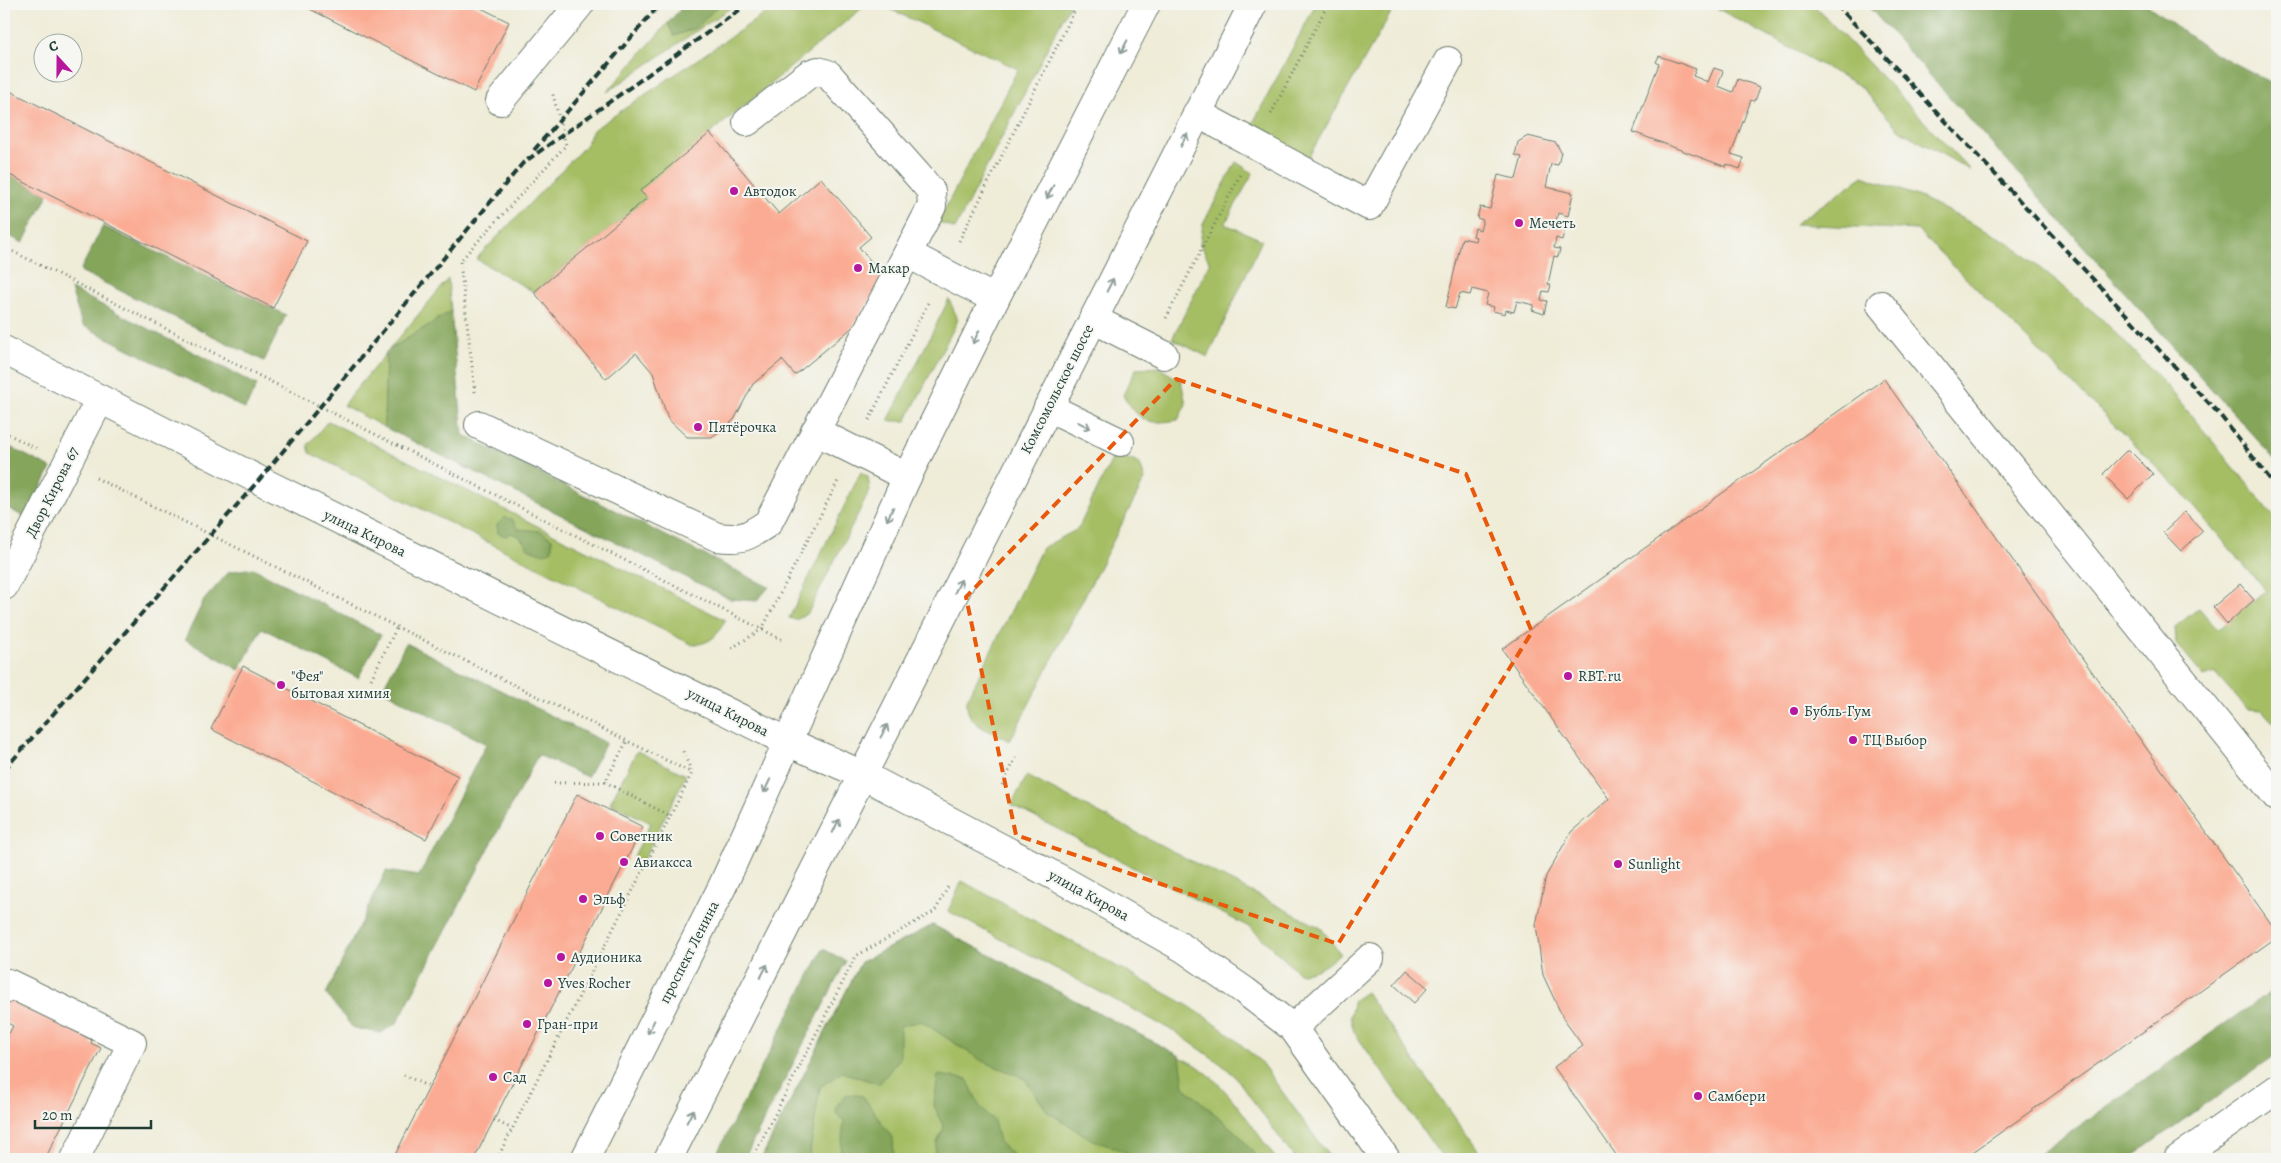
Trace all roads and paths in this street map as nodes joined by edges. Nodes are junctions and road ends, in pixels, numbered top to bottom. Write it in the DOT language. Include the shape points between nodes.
graph roads {
  1 [pos="1078,4"];
  2 [pos="1146,4"];
  3 [pos="1253,4"];
  4 [pos="570,6"];
  5 [pos="542,50"];
  6 [pos="1448,62"];
  7 [pos="500,100"];
  8 [pos="1197,113"];
  9 [pos="747,122"];
  10 [pos="4,247"];
  11 [pos="908,254"];
  12 [pos="943,273"];
  13 [pos="995,299"];
  14 [pos="1881,305"];
  15 [pos="1093,319"];
  16 [pos="4,350"];
  17 [pos="1164,355"];
  18 [pos="100,399"];
  19 [pos="1048,407"];
  20 [pos="479,425"];
  21 [pos="815,431"];
  22 [pos="4,432"];
  23 [pos="1120,442"];
  24 [pos="854,450"];
  25 [pos="67,464"];
  26 [pos="907,477"];
  27 [pos="4,586"];
  28 [pos="397,627"];
  29 [pos="762,629"];
  30 [pos="783,640"];
  31 [pos="732,648"];
  32 [pos="371,679"];
  33 [pos="627,741"];
  34 [pos="788,742"];
  35 [pos="683,751"];
  36 [pos="1016,758"];
  37 [pos="692,773"];
  38 [pos="861,774"];
  39 [pos="605,782"];
  40 [pos="554,783"];
  41 [pos="1002,785"];
  42 [pos="2277,797"];
  43 [pos="670,816"];
  44 [pos="948,887"];
  45 [pos="1370,958"];
  46 [pos="4,990"];
  47 [pos="1293,1028"];
  48 [pos="404,1075"];
  49 [pos="429,1087"];
  50 [pos="2277,1089"];
  51 [pos="494,1120"];
  52 [pos="512,1129"];
  53 [pos="75,1159"];
  54 [pos="497,1159"];
  55 [pos="585,1159"];
  56 [pos="668,1159"];
  57 [pos="752,1159"];
  58 [pos="1386,1159"];
  59 [pos="2178,1159"];
  1 -- 12 [label="path"];
  2 -- 13 [label="main road, one-way"];
  3 -- 8 [label="main road, Комсомольское шоссе"];
  4 -- 5 [label="main road"];
  5 -- 7 [label="main road"];
  5 -- 20 [label="path" via="566,145 460,261"];
  6 -- 8 [label="main road" via="1369,206"];
  15 -- 8 [label="main road, Комсомольское шоссе, one-way"];
  9 -- 11 [label="main road" via="809,74 818,71 828,74 931,191 932,206"];
  10 -- 29 [label="path"];
  11 -- 12 [label="main road"];
  11 -- 21 [label="main road"];
  12 -- 13 [label="main road"];
  12 -- 24 [label="path"];
  13 -- 26 [label="main road, one-way"];
  14 -- 42 [label="main road"];
  15 -- 17 [label="main road"];
  15 -- 19 [label="main road, Комсомольское шоссе"];
  16 -- 18 [label="main road, улица Кирова"];
  18 -- 25 [label="main road, Двор Кирова 67"];
  18 -- 34 [label="main road, улица Кирова"];
  19 -- 23 [label="main road, one-way"];
  38 -- 19 [label="main road, Комсомольское шоссе, one-way"];
  20 -- 21 [label="main road" via="716,537 733,539 748,537 768,522"];
  21 -- 24 [label="main road"];
  22 -- 25 [label="path"];
  24 -- 26 [label="main road"];
  24 -- 29 [label="path"];
  25 -- 27 [label="main road, Двор Кирова 67"];
  25 -- 28 [label="path"];
  26 -- 34 [label="main road, one-way"];
  28 -- 32 [label="path"];
  28 -- 33 [label="path"];
  29 -- 30 [label="path"];
  29 -- 31 [label="path"];
  33 -- 37 [label="path"];
  33 -- 39 [label="path"];
  34 -- 38 [label="main road, улица Кирова"];
  34 -- 55 [label="main road, проспект Ленина, one-way" via="723,884"];
  35 -- 37 [label="path"];
  36 -- 41 [label="path"];
  37 -- 43 [label="path"];
  38 -- 47 [label="main road, улица Кирова" via="1182,948"];
  56 -- 38 [label="main road, one-way"];
  39 -- 40 [label="path"];
  39 -- 43 [label="path"];
  43 -- 52 [label="path"];
  44 -- 57 [label="path" via="935,912 856,956"];
  45 -- 47 [label="main road"];
  46 -- 53 [label="main road" via="8,982 132,1043"];
  47 -- 58 [label="main road, улица Кирова"];
  48 -- 49 [label="path"];
  50 -- 59 [label="main road"];
  51 -- 52 [label="path"];
  52 -- 54 [label="path"];
}
